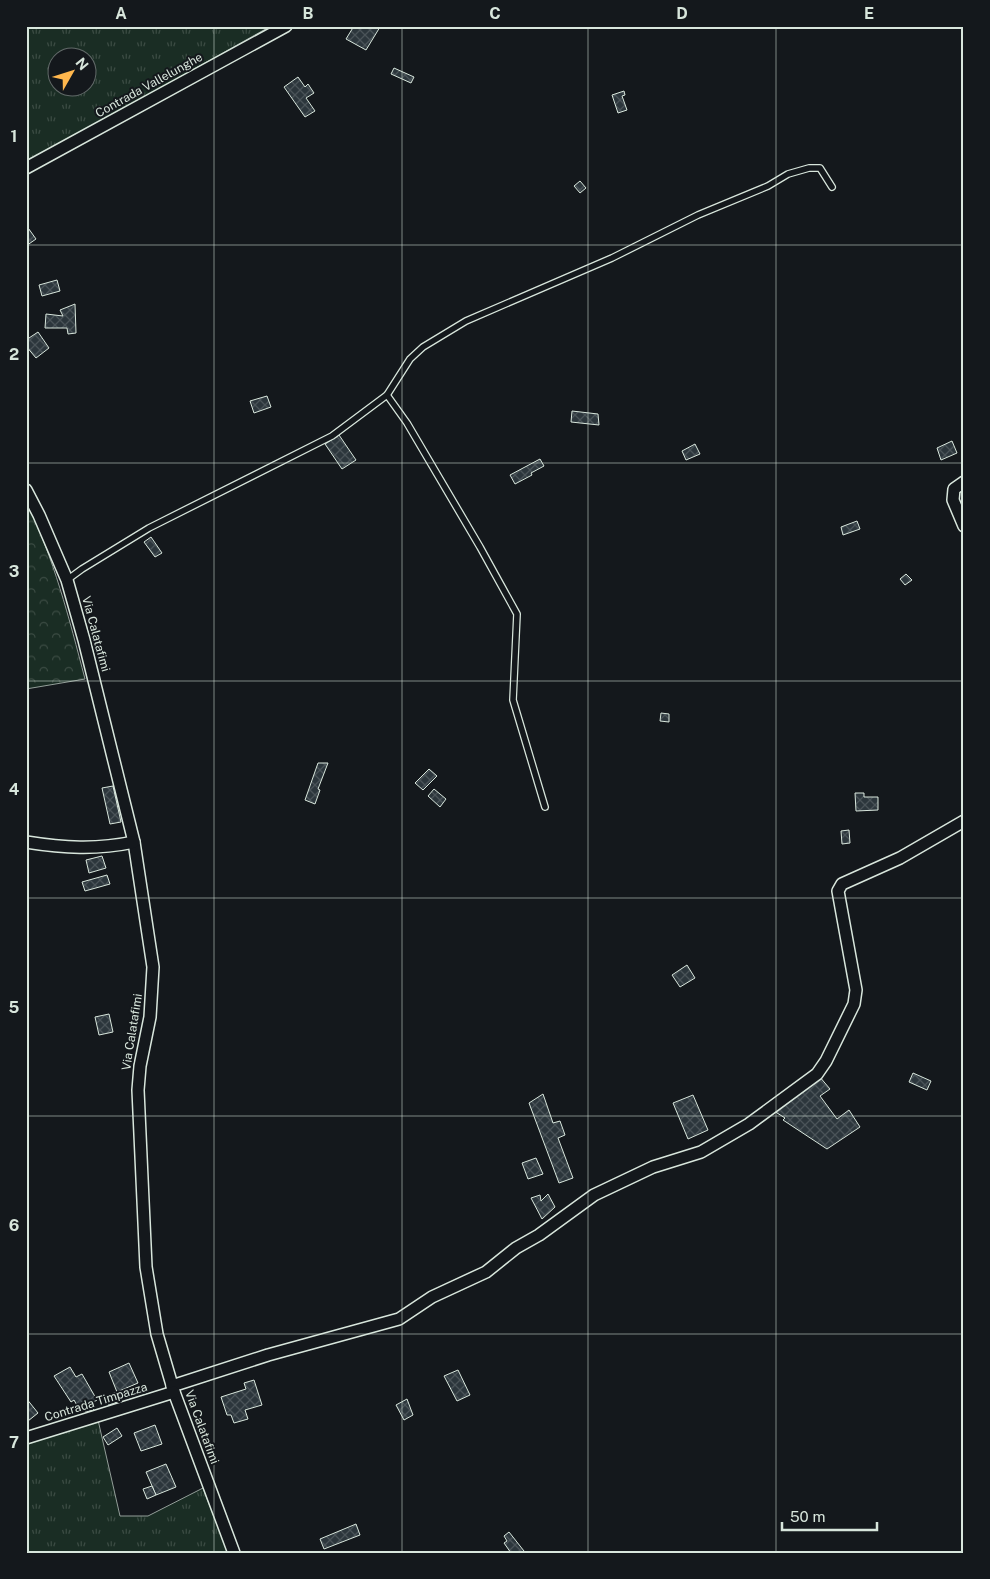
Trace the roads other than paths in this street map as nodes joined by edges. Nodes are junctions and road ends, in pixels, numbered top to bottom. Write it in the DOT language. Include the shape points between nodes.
graph roads {
  1 [pos="286,26"];
  2 [pos="26,168"];
  3 [pos="832,187"];
  4 [pos="387,395"];
  5 [pos="964,482"];
  6 [pos="26,490"];
  7 [pos="964,526"];
  8 [pos="67,580"];
  9 [pos="545,807"];
  10 [pos="964,821"];
  11 [pos="26,842"];
  12 [pos="134,842"];
  13 [pos="173,1389"];
  14 [pos="26,1438"];
  15 [pos="234,1553"];
  1 -- 2 [label="street, Contrada Vallelunghe"];
  3 -- 4 [label="lane" via="820,168 788,174 612,258 466,322 423,347 410,359"];
  4 -- 8 [label="lane" via="332,436 148,528"];
  4 -- 9 [label="lane" via="517,614 513,700"];
  5 -- 7 [label="street" via="954,489 953,500"];
  6 -- 8 [label="street, Via Calatafimi"];
  8 -- 12 [label="street, Via Calatafimi"];
  10 -- 13 [label="street, Contrada Timpazza" via="900,858 842,884 838,891 856,990 854,1004 817,1074 750,1124 702,1152 653,1167 594,1195 486,1272 432,1297 399,1319 268,1355"];
  11 -- 12 [label="street" via="64,848"];
  12 -- 13 [label="street, Via Calatafimi" via="153,968 150,1017 138,1090 146,1267 157,1334"];
  13 -- 14 [label="street, Contrada Timpazza" via="98,1417"];
  13 -- 15 [label="street, Via Calatafimi"];
}
